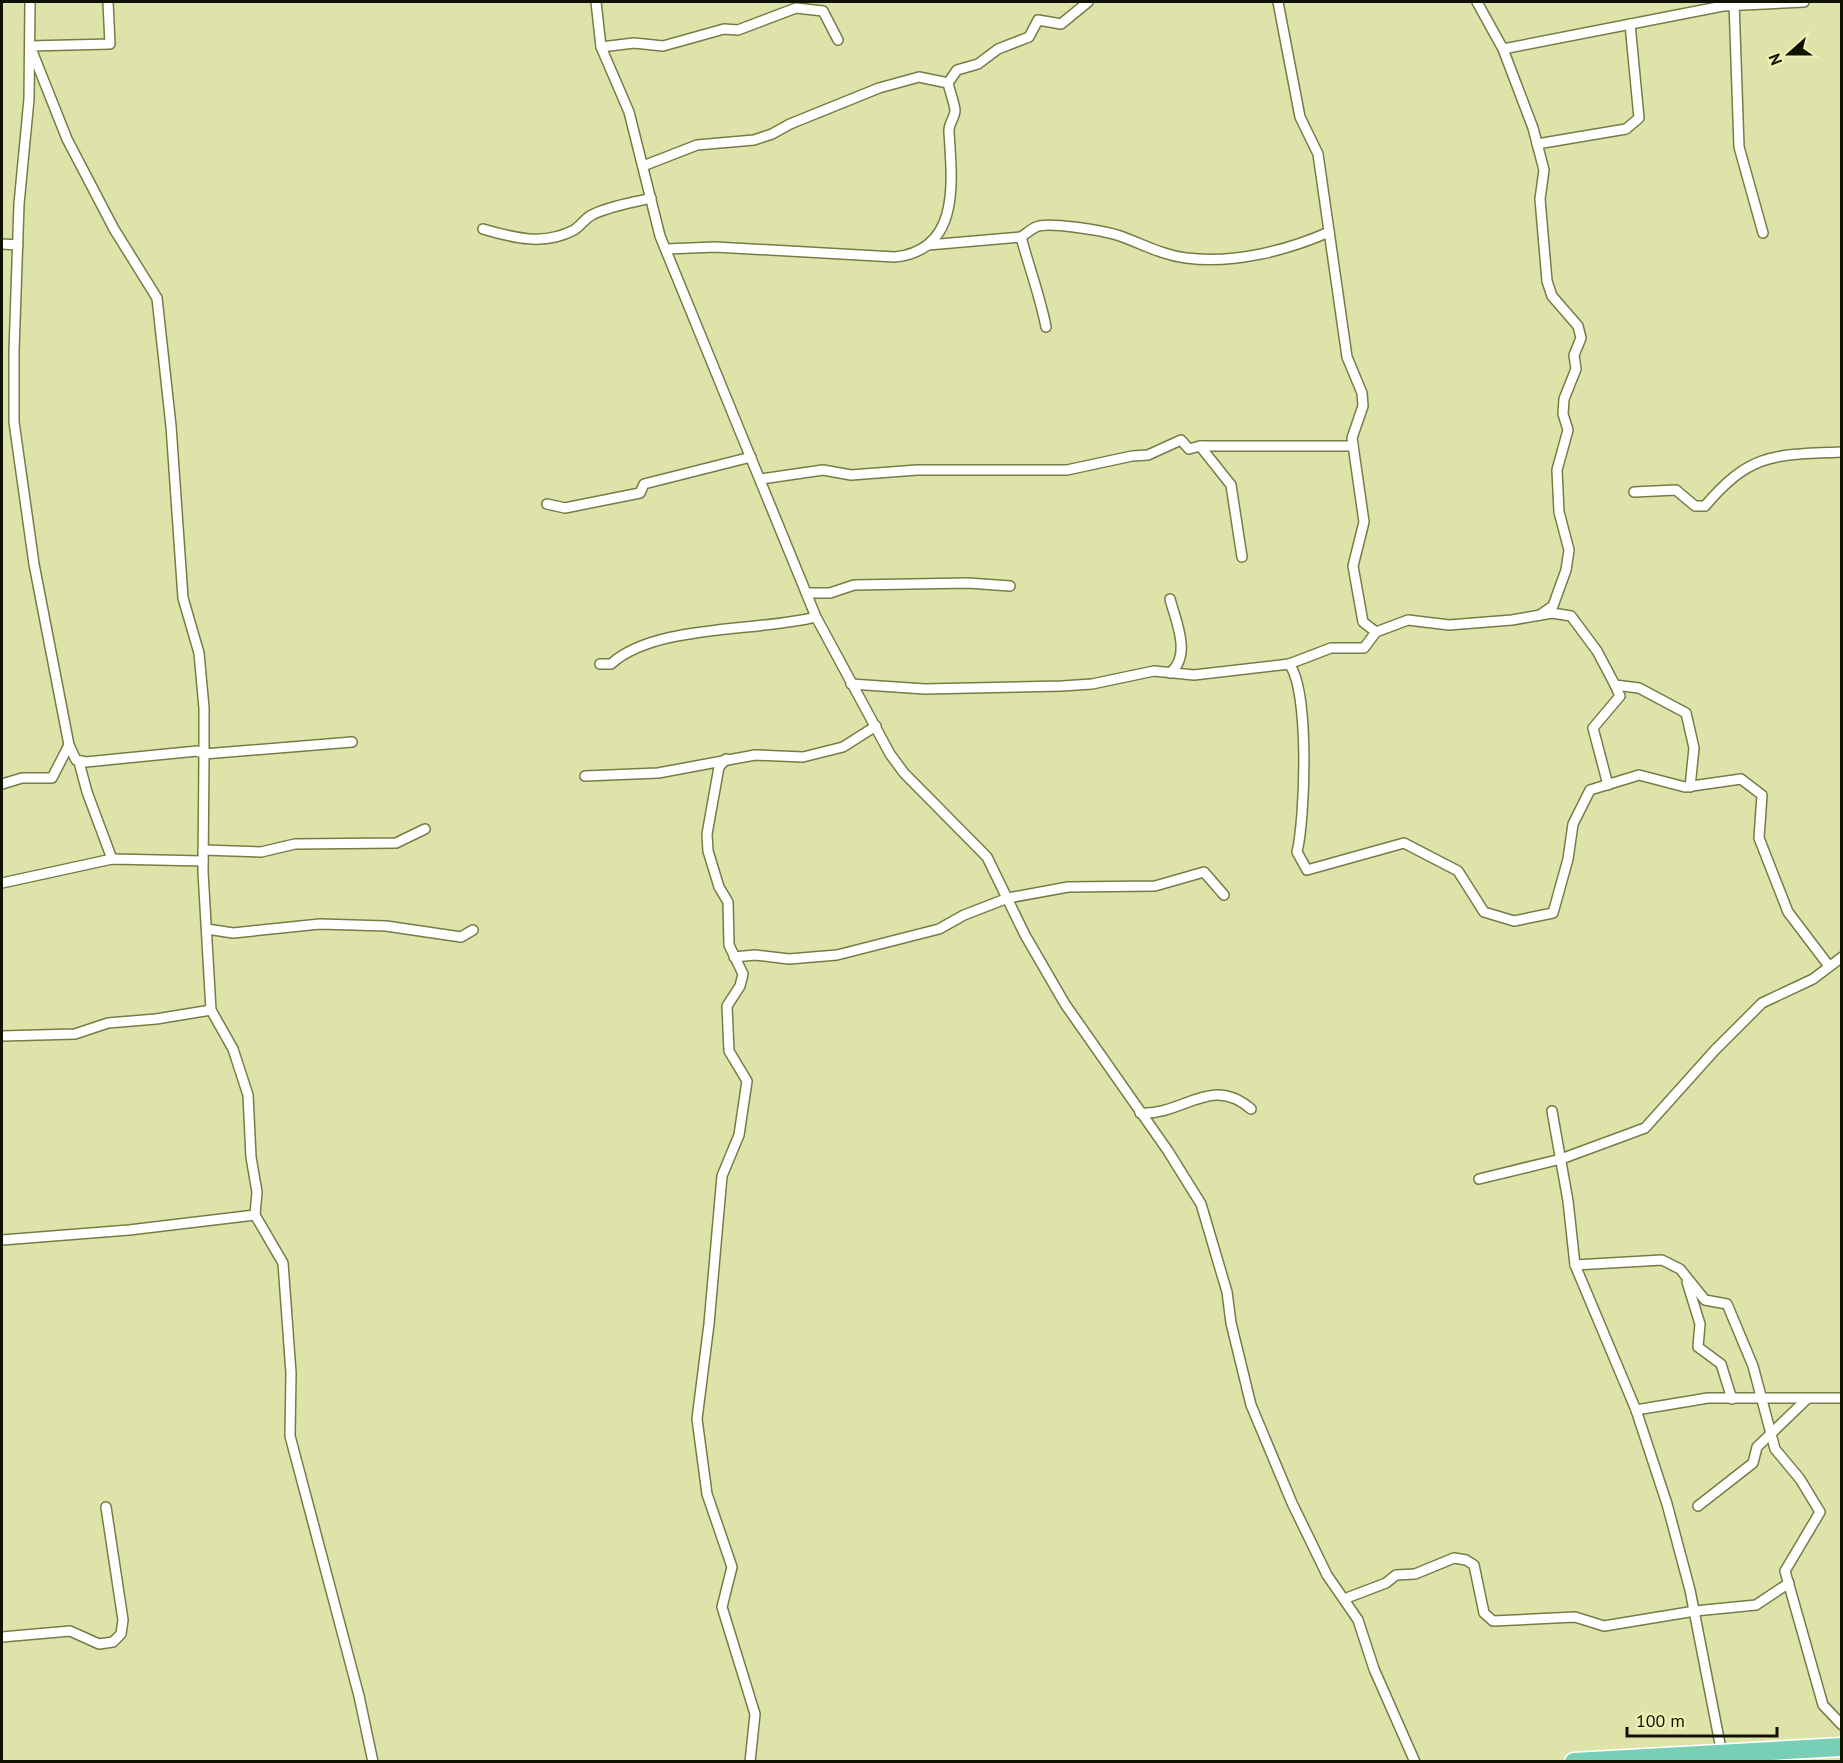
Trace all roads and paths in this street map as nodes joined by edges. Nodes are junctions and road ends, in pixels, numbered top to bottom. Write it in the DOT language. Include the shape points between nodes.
graph roads {
  1 [pos="30,2"];
  2 [pos="108,2"];
  3 [pos="596,2"];
  4 [pos="1088,2"];
  5 [pos="1278,2"];
  6 [pos="1476,2"];
  7 [pos="1804,2"];
  8 [pos="1735,3"];
  9 [pos="1630,24"];
  10 [pos="838,40"];
  11 [pos="30,46"];
  12 [pos="601,47"];
  13 [pos="1503,50"];
  14 [pos="948,83"];
  15 [pos="1537,144"];
  16 [pos="643,166"];
  17 [pos="651,198"];
  18 [pos="483,229"];
  19 [pos="1329,232"];
  20 [pos="1763,233"];
  21 [pos="1021,237"];
  22 [pos="2,244"];
  23 [pos="18,245"];
  24 [pos="928,245"];
  25 [pos="666,249"];
  26 [pos="1046,327"];
  27 [pos="1200,446"];
  28 [pos="1353,446"];
  29 [pos="1842,452"];
  30 [pos="751,457"];
  31 [pos="761,479"];
  32 [pos="1634,492"];
  33 [pos="547,504"];
  34 [pos="1242,557"];
  35 [pos="1010,586"];
  36 [pos="807,593"];
  37 [pos="1170,599"];
  38 [pos="1540,615"];
  39 [pos="816,617"];
  40 [pos="1376,632"];
  41 [pos="600,664"];
  42 [pos="1289,664"];
  43 [pos="1170,673"];
  44 [pos="851,684"];
  45 [pos="1615,685"];
  46 [pos="876,726"];
  47 [pos="352,742"];
  48 [pos="69,745"];
  49 [pos="204,754"];
  50 [pos="726,759"];
  51 [pos="79,762"];
  52 [pos="699,765"];
  53 [pos="585,776"];
  54 [pos="716,780"];
  55 [pos="2,784"];
  56 [pos="1608,785"];
  57 [pos="1690,787"];
  58 [pos="425,829"];
  59 [pos="203,850"];
  60 [pos="112,860"];
  61 [pos="203,861"];
  62 [pos="2,883"];
  63 [pos="1224,895"];
  64 [pos="1008,898"];
  65 [pos="207,929"];
  66 [pos="473,930"];
  67 [pos="734,957"];
  68 [pos="1842,957"];
  69 [pos="1829,966"];
  70 [pos="211,1010"];
  71 [pos="2,1036"];
  72 [pos="1251,1109"];
  73 [pos="1552,1111"];
  74 [pos="1140,1113"];
  75 [pos="1561,1159"];
  76 [pos="1479,1179"];
  77 [pos="255,1215"];
  78 [pos="2,1240"];
  79 [pos="1575,1265"];
  80 [pos="1685,1275"];
  81 [pos="1842,1398"];
  82 [pos="1732,1399"];
  83 [pos="1761,1399"];
  84 [pos="1807,1399"];
  85 [pos="1636,1410"];
  86 [pos="1771,1435"];
  87 [pos="1698,1506"];
  88 [pos="106,1507"];
  89 [pos="1789,1583"];
  90 [pos="1344,1599"];
  91 [pos="1695,1611"];
  92 [pos="2,1637"];
  93 [pos="1842,1725"];
  94 [pos="1842,1747"];
  95 [pos="1722,1755"];
  96 [pos="1842,1760"];
  97 [pos="373,1761"];
  98 [pos="750,1761"];
  99 [pos="1415,1761"];
  100 [pos="1574,1761"];
  101 [pos="1808,1761"];
  1 -- 11 [label="street"];
  2 -- 11 [label="street" via="110,44"];
  3 -- 12 [label="street"];
  4 -- 14 [label="street" via="1061,24 1038,21 1029,37 999,49 978,64 957,70"];
  5 -- 19 [label="street" via="1300,117 1318,154"];
  6 -- 13 [label="street"];
  7 -- 8 [label="street"];
  8 -- 9 [label="street"];
  8 -- 20 [label="street" via="1739,147"];
  9 -- 13 [label="street"];
  9 -- 15 [label="street" via="1639,118 1626,129"];
  10 -- 12 [label="street" via="823,11 796,8 738,30 724,29 663,46 634,43"];
  11 -- 23 [label="street"];
  11 -- 49 [label="street" via="67,139 114,230 157,298 183,597 199,653"];
  12 -- 16 [label="street" via="629,112"];
  13 -- 15 [label="street"];
  14 -- 16 [label="street" via="919,77 879,88 754,140 697,145"];
  14 -- 24 [label="street" via="956,112 948,128 952,166 948,214"];
  15 -- 38 [label="street" via="1544,170 1540,199 1547,281 1552,296 1578,326 1581,338 1574,355 1576,369 1564,399 1568,430 1557,470 1559,512 1569,550 1553,606"];
  16 -- 17 [label="street"];
  17 -- 18 [label="street" via="592,215 576,228 543,241"];
  17 -- 25 [label="street"];
  19 -- 21 [label="street" via="1283,249 1213,259 1186,259 1148,250 1116,235 1067,226 1046,224"];
  19 -- 28 [label="street" via="1347,357 1362,393 1363,406"];
  21 -- 24 [label="street"];
  21 -- 26 [label="street"];
  22 -- 23 [label="street"];
  23 -- 48 [label="street" via="14,422 34,564"];
  24 -- 25 [label="street" via="913,255 895,257 715,247"];
  25 -- 30 [label="street"];
  27 -- 28 [label="street"];
  27 -- 31 [label="street" via="1189,449 1181,440 1148,455 1067,470 917,470 851,475 824,470"];
  27 -- 34 [label="street" via="1231,485"];
  28 -- 40 [label="street" via="1364,522 1353,566 1363,622"];
  29 -- 32 [label="street" via="1765,459 1727,480 1705,506 1695,506 1676,490"];
  30 -- 31 [label="street"];
  30 -- 33 [label="street" via="644,484 640,493 565,508"];
  31 -- 36 [label="street"];
  35 -- 36 [label="street" via="854,585 830,593"];
  36 -- 39 [label="street"];
  37 -- 43 [label="street" via="1182,648 1178,666"];
  38 -- 40 [label="street" via="1449,625 1408,620"];
  38 -- 45 [label="street" via="1571,616 1597,651"];
  39 -- 41 [label="street" via="642,644 623,652 611,664"];
  39 -- 44 [label="street"];
  40 -- 42 [label="street" via="1364,648 1331,648"];
  42 -- 43 [label="street" via="1194,675"];
  42 -- 56 [label="street" via="1298,688 1305,770 1297,852 1307,870 1404,843 1458,871 1484,912 1514,921 1553,913 1568,860 1573,824 1590,790"];
  43 -- 44 [label="street" via="1154,671 1062,686 925,688"];
  44 -- 46 [label="street"];
  45 -- 56 [label="street" via="1620,696 1593,728"];
  45 -- 57 [label="street" via="1639,688 1686,713 1694,748"];
  46 -- 50 [label="street" via="843,747 803,757 755,755"];
  46 -- 64 [label="street" via="904,773 987,857"];
  47 -- 49 [label="street"];
  48 -- 51 [label="street" via="73,758"];
  48 -- 55 [label="street" via="52,778 22,778"];
  49 -- 51 [label="street" via="196,751"];
  49 -- 59 [label="street"];
  50 -- 52 [label="street"];
  50 -- 54 [label="street"];
  51 -- 60 [label="street"];
  52 -- 53 [label="street" via="658,773"];
  52 -- 54 [label="street"];
  54 -- 67 [label="street" via="708,851 728,902 729,945"];
  56 -- 57 [label="street" via="1639,775"];
  57 -- 69 [label="street" via="1741,779 1762,795 1759,838 1788,912"];
  58 -- 59 [label="street" via="396,843 295,844 261,852"];
  59 -- 61 [label="street"];
  60 -- 61 [label="street"];
  60 -- 62 [label="street"];
  61 -- 65 [label="street"];
  63 -- 64 [label="street" via="1204,872 1155,886 1068,887"];
  64 -- 67 [label="street" via="939,929 837,955 789,959"];
  64 -- 74 [label="street" via="1065,1004"];
  65 -- 66 [label="street" via="233,933 320,924 387,926 461,937"];
  65 -- 70 [label="street"];
  67 -- 98 [label="street" via="743,974 726,1006 729,1051 747,1081 739,1135 722,1176 712,1303 697,1419 707,1494 732,1567 722,1607 755,1714"];
  68 -- 69 [label="street"];
  69 -- 75 [label="street" via="1813,979 1762,1003 1646,1128"];
  70 -- 71 [label="street" via="108,1023 75,1034"];
  70 -- 77 [label="street" via="233,1049 248,1095 257,1192"];
  72 -- 74 [label="street" via="1238,1098 1220,1094 1202,1096 1158,1114"];
  73 -- 75 [label="street"];
  74 -- 90 [label="street" via="1201,1204 1227,1292 1251,1405 1307,1534"];
  75 -- 76 [label="street"];
  75 -- 79 [label="street"];
  77 -- 78 [label="street"];
  77 -- 97 [label="street" via="283,1263 291,1373 290,1436"];
  79 -- 80 [label="street" via="1662,1260"];
  79 -- 85 [label="street"];
  80 -- 82 [label="street" via="1700,1324 1698,1347 1721,1364"];
  80 -- 83 [label="street" via="1705,1300 1727,1304 1753,1366"];
  81 -- 84 [label="street"];
  82 -- 83 [label="street"];
  82 -- 85 [label="street" via="1708,1398"];
  83 -- 84 [label="street"];
  83 -- 86 [label="street"];
  84 -- 86 [label="street"];
  85 -- 91 [label="street" via="1667,1504"];
  86 -- 87 [label="street" via="1757,1447 1753,1463"];
  86 -- 89 [label="street" via="1774,1449 1800,1479 1820,1512 1785,1571"];
  88 -- 92 [label="street" via="122,1634 113,1642 99,1644 70,1631"];
  89 -- 91 [label="street" via="1756,1605"];
  89 -- 93 [label="street" via="1823,1705"];
  90 -- 91 [label="street" via="1386,1583 1396,1575 1415,1574 1454,1558 1474,1565 1484,1613 1493,1620 1575,1617 1604,1626"];
  90 -- 99 [label="street" via="1358,1620 1374,1669"];
  91 -- 95 [label="street"];
  94 -- 95 [label="highway"];
  95 -- 100 [label="highway"];
  96 -- 101 [label="highway"];
}
